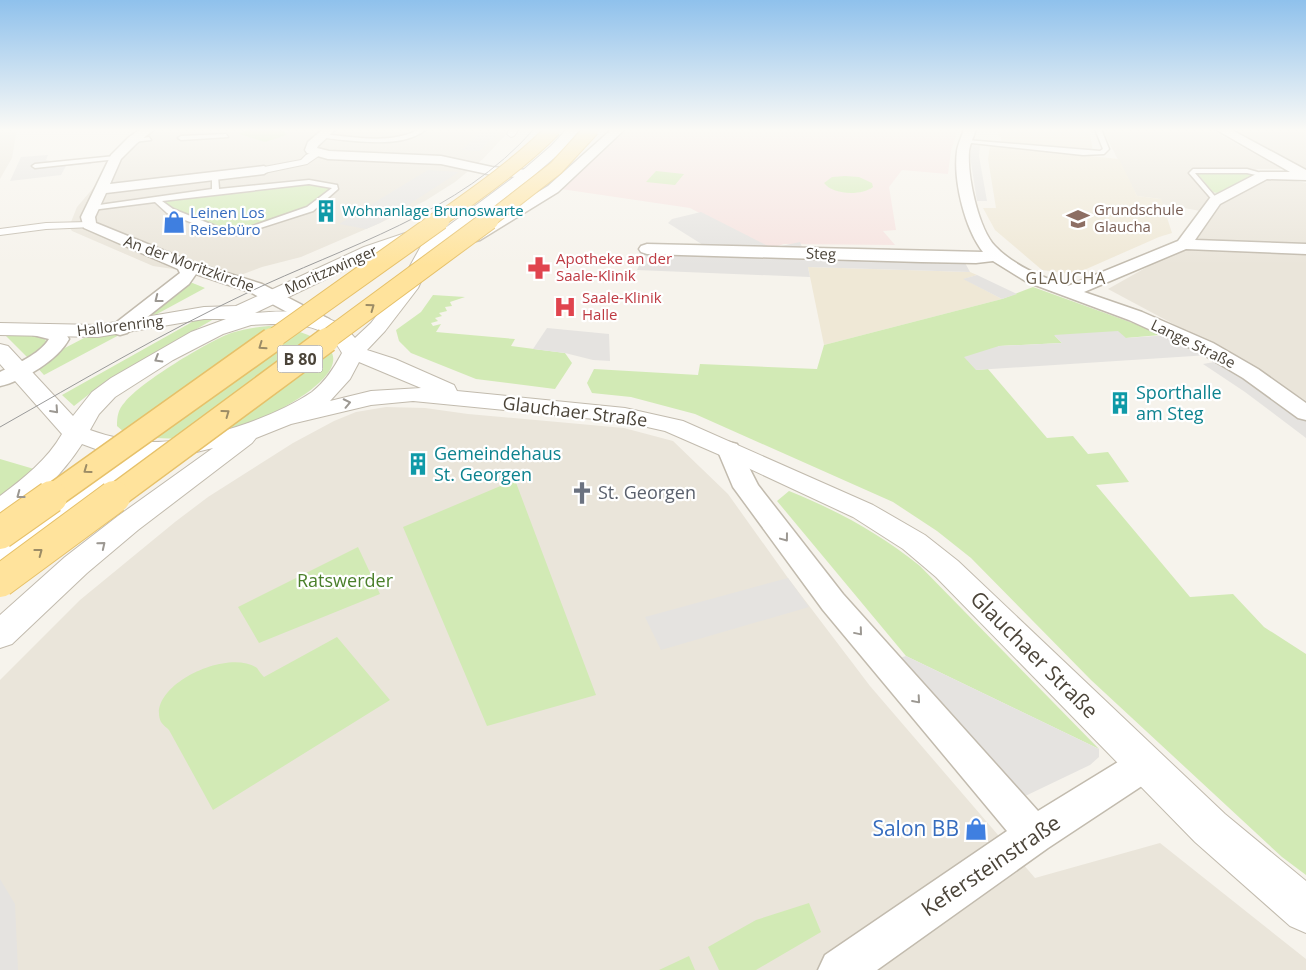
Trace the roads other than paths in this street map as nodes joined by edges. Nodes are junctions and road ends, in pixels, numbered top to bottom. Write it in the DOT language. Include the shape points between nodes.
graph roads {
  1 [pos="107,174"];
  2 [pos="229,174"];
  3 [pos="504,174"];
  4 [pos="527,174"];
  5 [pos="548,174"];
  6 [pos="570,174"];
  7 [pos="964,174"];
  8 [pos="1193,174"];
  9 [pos="1262,174"];
  10 [pos="1265,175"];
  11 [pos="215,176"];
  12 [pos="1306,176"];
  13 [pos="101,188"];
  14 [pos="216,191"];
  15 [pos="157,200"];
  16 [pos="1215,201"];
  17 [pos="92,208"];
  18 [pos="468,219"];
  19 [pos="89,225"];
  20 [pos="46,226"];
  21 [pos="0,227"];
  22 [pos="0,232"];
  23 [pos="440,240"];
  24 [pos="1184,244"];
  25 [pos="647,249"];
  26 [pos="1306,249"];
  27 [pos="996,256"];
  28 [pos="186,266"];
  29 [pos="1070,292"];
  30 [pos="272,296"];
  31 [pos="239,312"];
  32 [pos="269,317"];
  33 [pos="322,322"];
  34 [pos="120,328"];
  35 [pos="0,329"];
  36 [pos="40,331"];
  37 [pos="200,334"];
  38 [pos="0,351"];
  39 [pos="352,353"];
  40 [pos="9,375"];
  41 [pos="477,400"];
  42 [pos="1306,413"];
  43 [pos="283,419"];
  44 [pos="252,431"];
  45 [pos="75,433"];
  46 [pos="729,449"];
  47 [pos="153,450"];
  48 [pos="0,510"];
  49 [pos="0,533"];
  50 [pos="0,556"];
  51 [pos="0,581"];
  52 [pos="0,635"];
  53 [pos="1144,765"];
  54 [pos="1034,835"];
  55 [pos="1306,910"];
  56 [pos="840,970"];
  1 -- 13 [label="street"];
  2 -- 11 [label="street"];
  3 -- 49 [label="main road, B 80, one-way, bridge"];
  4 -- 18 [label="street, Moritzzwinger"];
  51 -- 5 [label="main road, B 80, one-way, bridge"];
  6 -- 23 [label="street" via="553,190 475,237"];
  7 -- 27 [label="street, Lange Straße" via="975,228"];
  8 -- 16 [label="lane"];
  9 -- 10 [label="lane"];
  10 -- 12 [label="street"];
  10 -- 16 [label="street"];
  11 -- 13 [label="street"];
  11 -- 14 [label="lane"];
  13 -- 17 [label="street"];
  14 -- 15 [label="lane"];
  14 -- 15 [label="lane" via="310,182 335,186 310,209 248,231 216,229 170,211"];
  15 -- 17 [label="lane"];
  16 -- 24 [label="street"];
  17 -- 19 [label="street"];
  18 -- 23 [label="street, Moritzzwinger"];
  18 -- 30 [label="street, Moritzzwinger" via="370,251"];
  19 -- 20 [label="street"];
  19 -- 28 [label="street, An der Moritzkirche"];
  20 -- 21 [label="street"];
  20 -- 22 [label="street"];
  23 -- 39 [label="street, Moritzzwinger" via="427,250 408,288 394,307"];
  24 -- 26 [label="street"];
  24 -- 29 [label="street"];
  25 -- 27 [label="street, Steg" via="921,257"];
  27 -- 29 [label="street, Lange Straße" via="1029,276"];
  28 -- 30 [label="street, An der Moritzkirche" via="228,278"];
  28 -- 34 [label="street, one-way" via="188,273 183,280"];
  29 -- 42 [label="street, Lange Straße" via="1204,347"];
  30 -- 31 [label="street, Moritzzwinger"];
  30 -- 33 [label="street, An der Moritzkirche"];
  31 -- 32 [label="street"];
  31 -- 34 [label="street, Hallorenring" via="204,313"];
  31 -- 37 [label="street, Moritzzwinger"];
  32 -- 33 [label="street"];
  32 -- 37 [label="street" via="235,322"];
  33 -- 39 [label="street" via="339,331 348,341"];
  34 -- 36 [label="street, Hallorenring"];
  35 -- 36 [label="street, Hallorenring"];
  36 -- 40 [label="street" via="57,335 58,343"];
  37 -- 45 [label="street, one-way" via="107,392 83,418"];
  38 -- 40 [label="street"];
  39 -- 41 [label="street"];
  39 -- 43 [label="street, Moritzzwinger" via="342,374 327,390"];
  40 -- 45 [label="street, one-way"];
  43 -- 41 [label="street, one-way" via="382,396 413,394"];
  41 -- 46 [label="street, Glauchaer Straße" via="650,420 674,426"];
  43 -- 44 [label="street"];
  44 -- 47 [label="street"];
  52 -- 44 [label="street, one-way" via="128,523"];
  45 -- 47 [label="street" via="101,443"];
  45 -- 48 [label="street, one-way" via="52,466"];
  46 -- 53 [label="street, Glauchaer Straße" via="863,511 914,542 947,569"];
  46 -- 54 [label="street, one-way" via="746,487 834,602"];
  47 -- 50 [label="street"];
  53 -- 54 [label="street, Kefersteinstraße"];
  53 -- 55 [label="street, Glauchaer Straße" via="1210,828"];
  54 -- 56 [label="street, Kefersteinstraße"];
}
